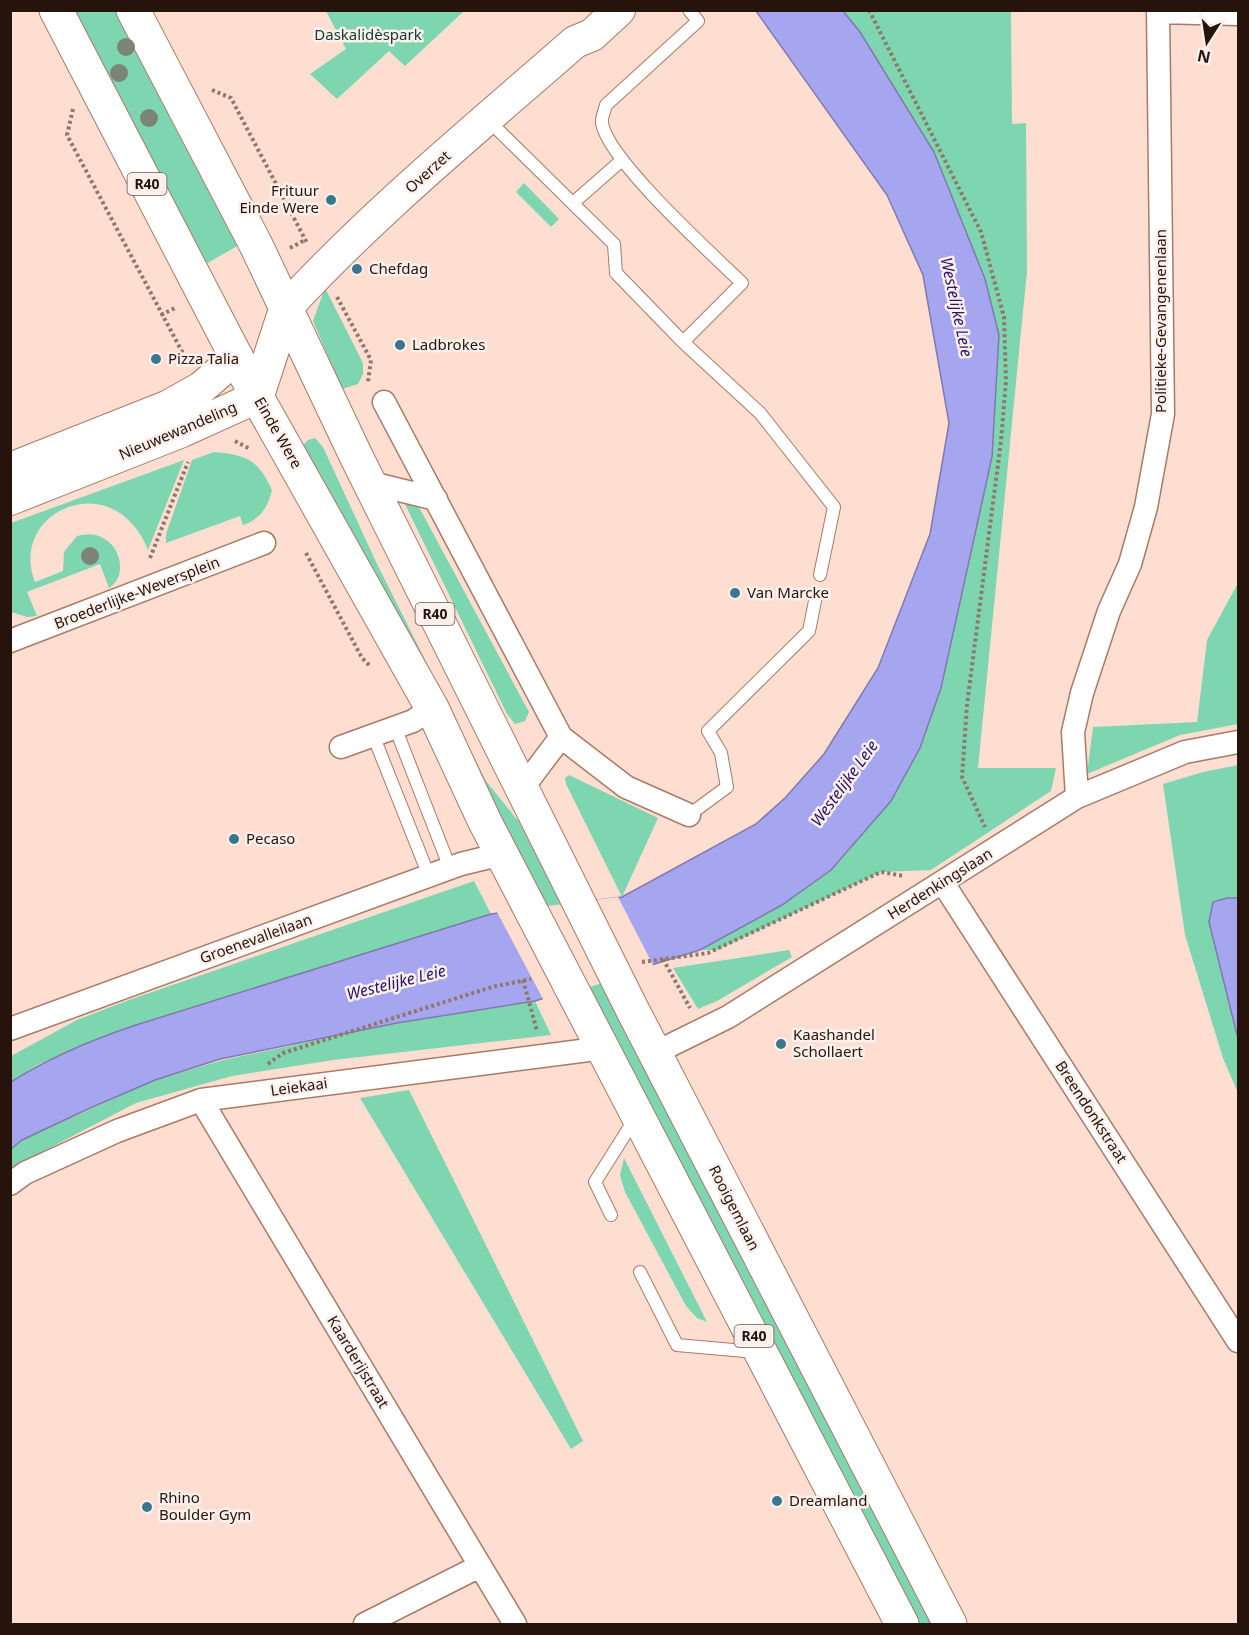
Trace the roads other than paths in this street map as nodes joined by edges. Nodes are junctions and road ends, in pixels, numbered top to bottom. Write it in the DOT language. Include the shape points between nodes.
graph roads {
  1 [pos="56,10"];
  2 [pos="586,10"];
  3 [pos="619,10"];
  4 [pos="689,10"];
  5 [pos="135,11"];
  6 [pos="1158,11"];
  7 [pos="1239,14"];
  8 [pos="574,42"];
  9 [pos="487,119"];
  10 [pos="622,160"];
  11 [pos="573,203"];
  12 [pos="286,308"];
  13 [pos="683,342"];
  14 [pos="237,357"];
  15 [pos="257,397"];
  16 [pos="384,402"];
  17 [pos="10,469"];
  18 [pos="371,483"];
  19 [pos="10,499"];
  20 [pos="436,499"];
  21 [pos="264,543"];
  22 [pos="820,575"];
  23 [pos="816,596"];
  24 [pos="10,641"];
  25 [pos="432,708"];
  26 [pos="395,727"];
  27 [pos="373,735"];
  28 [pos="561,737"];
  29 [pos="1239,742"];
  30 [pos="341,747"];
  31 [pos="521,790"];
  32 [pos="1077,797"];
  33 [pos="689,816"];
  34 [pos="502,854"];
  35 [pos="439,872"];
  36 [pos="943,883"];
  37 [pos="10,1029"];
  38 [pos="604,1048"];
  39 [pos="652,1049"];
  40 [pos="201,1100"];
  41 [pos="638,1114"];
  42 [pos="10,1184"];
  43 [pos="611,1215"];
  44 [pos="640,1272"];
  45 [pos="1239,1341"];
  46 [pos="762,1352"];
  47 [pos="480,1566"];
  48 [pos="365,1624"];
  49 [pos="515,1624"];
  50 [pos="902,1624"];
  51 [pos="950,1624"];
  1 -- 14 [label="main road, Einde Were / R40"];
  2 -- 8 [label="main road, Overzet"];
  3 -- 8 [label="main road, Overzet" via="592,35"];
  4 -- 10 [label="lane" via="698,21 606,105 602,122 613,151"];
  5 -- 12 [label="main road, R40"];
  6 -- 7 [label="street"];
  6 -- 32 [label="street, Politieke-Gevangenenlaan" via="1163,414 1137,542 1109,612 1073,732"];
  8 -- 9 [label="main road, Overzet"];
  9 -- 11 [label="lane"];
  9 -- 12 [label="main road, Overzet" via="349,243"];
  10 -- 11 [label="lane"];
  10 -- 13 [label="lane" via="742,284"];
  11 -- 13 [label="lane" via="614,244 616,273"];
  12 -- 14 [label="main road"];
  12 -- 15 [label="main road"];
  12 -- 18 [label="main road, R40"];
  13 -- 22 [label="lane" via="760,413 834,507"];
  14 -- 15 [label="main road, Einde Were / R40"];
  14 -- 17 [label="main road, Nieuwewandeling" via="201,388 169,406"];
  15 -- 19 [label="main road, Nieuwewandeling"];
  15 -- 25 [label="main road, Einde Were / R40"];
  16 -- 20 [label="street"];
  18 -- 20 [label="street"];
  18 -- 31 [label="main road, R40"];
  20 -- 28 [label="street"];
  21 -- 24 [label="street, Broederlijke-Weversplein"];
  23 -- 33 [label="lane" via="809,631 708,731 721,753 727,787"];
  25 -- 26 [label="street"];
  25 -- 34 [label="main road, Einde Were / R40"];
  26 -- 27 [label="street"];
  26 -- 35 [label="lane"];
  27 -- 30 [label="street"];
  27 -- 35 [label="lane"];
  28 -- 31 [label="street"];
  28 -- 33 [label="street" via="626,787"];
  29 -- 32 [label="street, Herdenkingslaan" via="1185,752"];
  31 -- 39 [label="main road, Rooigemlaan / R40"];
  32 -- 36 [label="street, Herdenkingslaan"];
  34 -- 35 [label="street, Groenevalleilaan"];
  34 -- 38 [label="main road, R40"];
  35 -- 37 [label="street, Groenevalleilaan"];
  36 -- 39 [label="street, Herdenkingslaan" via="728,1017 669,1046"];
  36 -- 45 [label="street, Breendonkstraat"];
  38 -- 40 [label="street, Leiekaai"];
  38 -- 41 [label="main road, R40"];
  39 -- 51 [label="main road, Rooigemlaan / R40"];
  40 -- 42 [label="street, Leiekaai" via="117,1131 25,1173"];
  40 -- 47 [label="street, Kaarderijstraat"];
  41 -- 43 [label="lane" via="595,1182"];
  41 -- 46 [label="main road, R40"];
  44 -- 46 [label="lane" via="677,1345"];
  46 -- 50 [label="main road, R40"];
  47 -- 48 [label="street"];
  47 -- 49 [label="street, Kaarderijstraat"];
}
